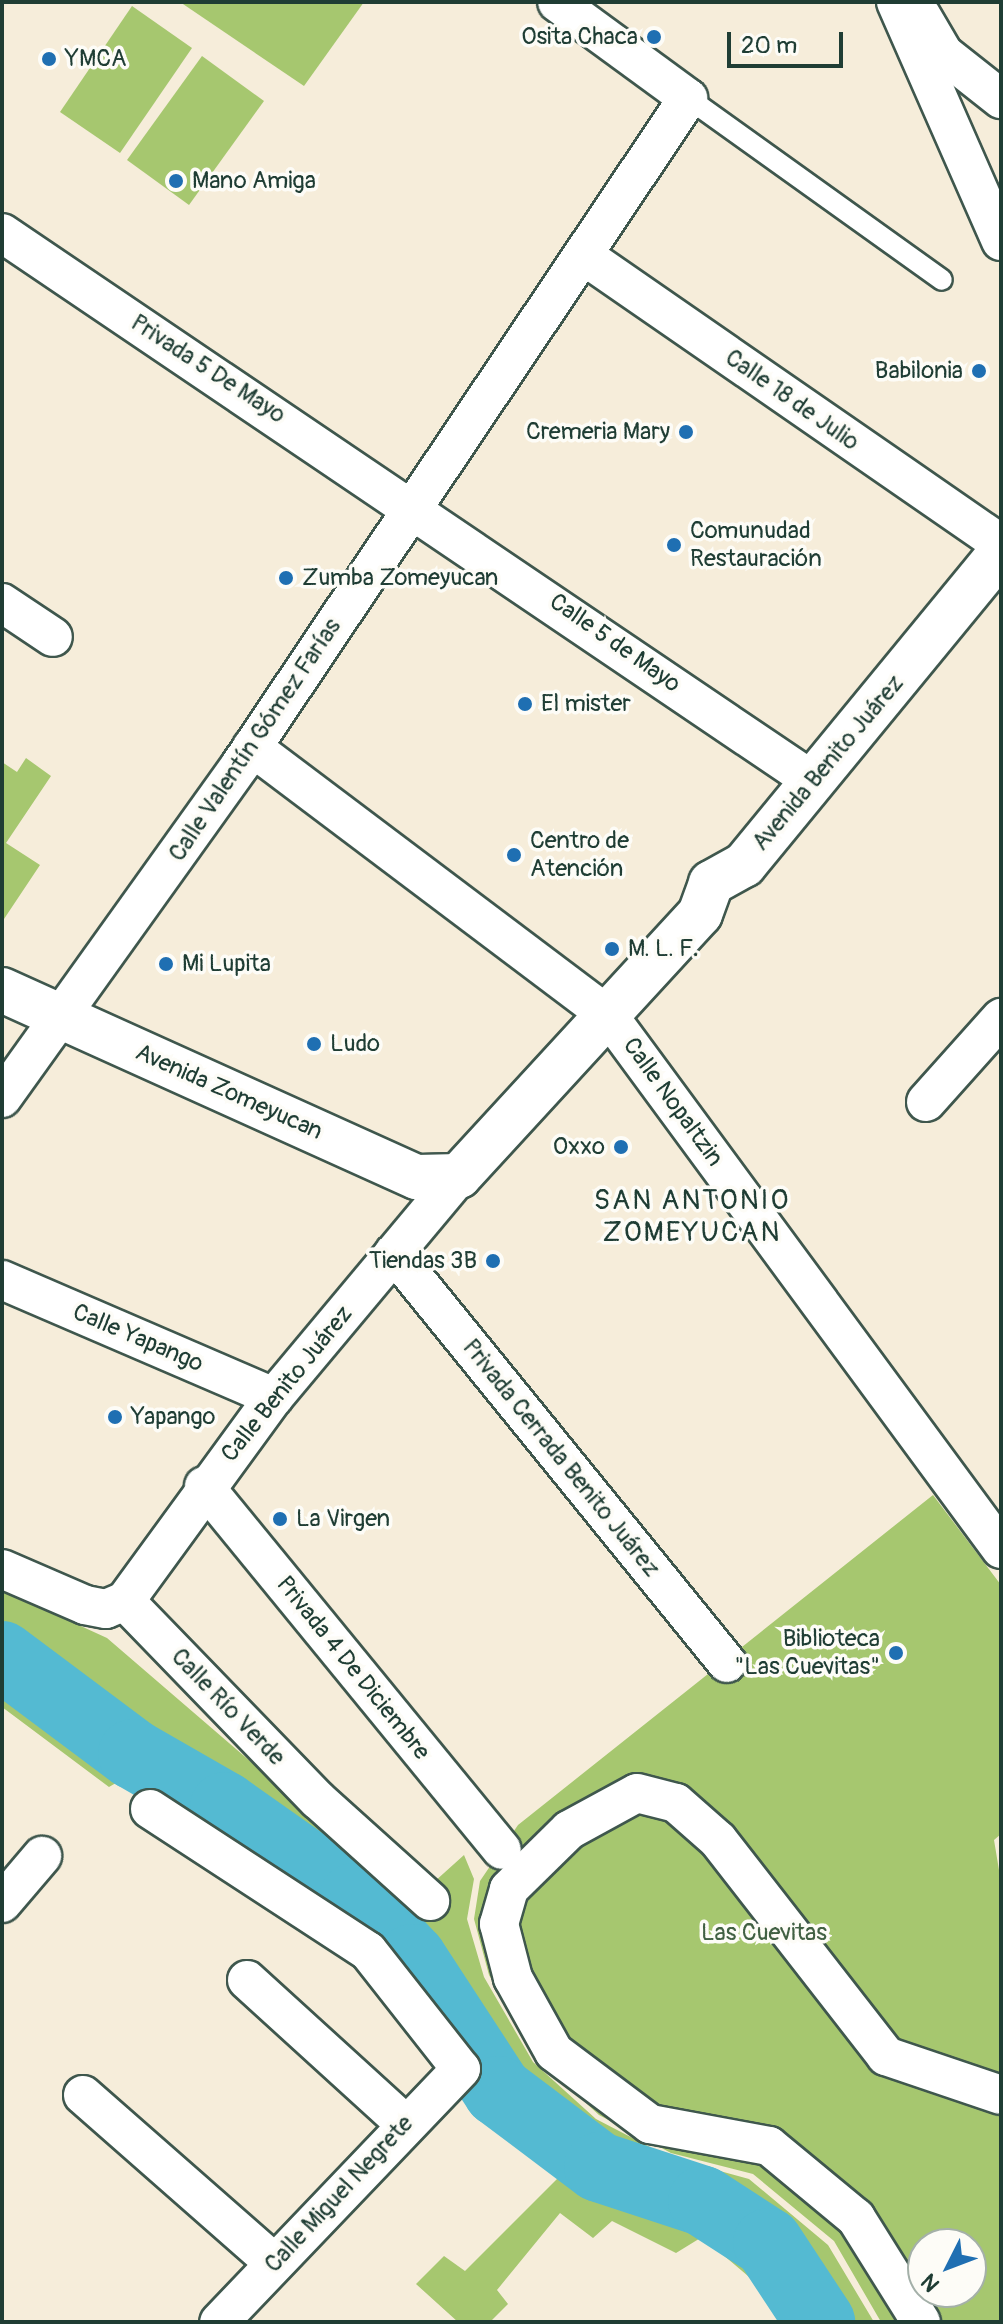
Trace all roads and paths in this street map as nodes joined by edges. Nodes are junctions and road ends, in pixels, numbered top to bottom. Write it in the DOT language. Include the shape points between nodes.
graph roads {
  1 [pos="557,2"];
  2 [pos="896,2"];
  3 [pos="913,2"];
  4 [pos="688,98"];
  5 [pos="1001,99"];
  6 [pos="2,233"];
  7 [pos="1001,241"];
  8 [pos="583,255"];
  9 [pos="935,281"];
  10 [pos="414,506"];
  11 [pos="1001,544"];
  12 [pos="1001,552"];
  13 [pos="2,603"];
  14 [pos="53,637"];
  15 [pos="252,747"];
  16 [pos="814,782"];
  17 [pos="2,990"];
  18 [pos="608,1015"];
  19 [pos="64,1017"];
  20 [pos="1001,1018"];
  21 [pos="2,1098"];
  22 [pos="926,1102"];
  23 [pos="459,1176"];
  24 [pos="394,1253"];
  25 [pos="2,1280"];
  26 [pos="274,1397"];
  27 [pos="204,1486"];
  28 [pos="1001,1549"];
  29 [pos="2,1569"];
  30 [pos="125,1601"];
  31 [pos="727,1663"];
  32 [pos="150,1809"];
  33 [pos="502,1850"];
  34 [pos="42,1856"];
  35 [pos="430,1901"];
  36 [pos="2,1903"];
  37 [pos="247,1980"];
  38 [pos="83,2095"];
  39 [pos="1001,2095"];
  40 [pos="404,2123"];
  41 [pos="274,2263"];
  42 [pos="219,2322"];
  43 [pos="921,2322"];
  1 -- 4 [label="street"];
  2 -- 7 [label="street"];
  3 -- 5 [label="street" via="944,54"];
  4 -- 8 [label="street, Calle Valentín Gómez Farías"];
  4 -- 9 [label="lane"];
  6 -- 10 [label="street, Privada 5 De Mayo" via="166,322"];
  8 -- 10 [label="street, Calle Valentín Gómez Farías"];
  8 -- 11 [label="street, Calle 18 de Julio"];
  10 -- 15 [label="street, Calle Valentín Gómez Farías"];
  10 -- 16 [label="street, Calle 5 de Mayo"];
  12 -- 16 [label="street, Avenida Benito Juárez"];
  13 -- 14 [label="street"];
  15 -- 18 [label="street, Calle Nopaltzin"];
  15 -- 19 [label="street, Calle Valentín Gómez Farías"];
  16 -- 18 [label="street, Avenida Benito Juárez" via="744,865 711,883 700,914"];
  17 -- 19 [label="street, Avenida Zomeyucan"];
  18 -- 23 [label="street, Avenida Benito Juárez"];
  18 -- 28 [label="street, Calle Nopaltzin"];
  19 -- 21 [label="street, Calle Valentín Gómez Farías"];
  19 -- 23 [label="street, Avenida Zomeyucan" via="417,1177"];
  20 -- 22 [label="street"];
  23 -- 24 [label="street, Calle Benito Juárez"];
  24 -- 26 [label="street, Calle Benito Juárez"];
  24 -- 31 [label="street, Privada Cerrada Benito Juárez"];
  25 -- 26 [label="street, Calle Yapango"];
  26 -- 27 [label="street, Calle Benito Juárez"];
  27 -- 30 [label="street, Calle Benito Juárez"];
  27 -- 33 [label="street, Privada 4 De Diciembre"];
  29 -- 30 [label="street" via="85,1605 106,1609"];
  30 -- 35 [label="street, Calle Río Verde" via="318,1800"];
  32 -- 40 [label="street, Calle Miguel Negrete" via="368,1951 461,2069"];
  34 -- 36 [label="street"];
  37 -- 40 [label="street"];
  38 -- 41 [label="street"];
  39 -- 43 [label="street" via="886,2056 718,1840 676,1803 637,1793 569,1830 509,1889 499,1924 513,1978 554,2052 650,2124 769,2146 856,2218"];
  40 -- 41 [label="street, Calle Miguel Negrete"];
  41 -- 42 [label="street, Calle Miguel Negrete"];
}
